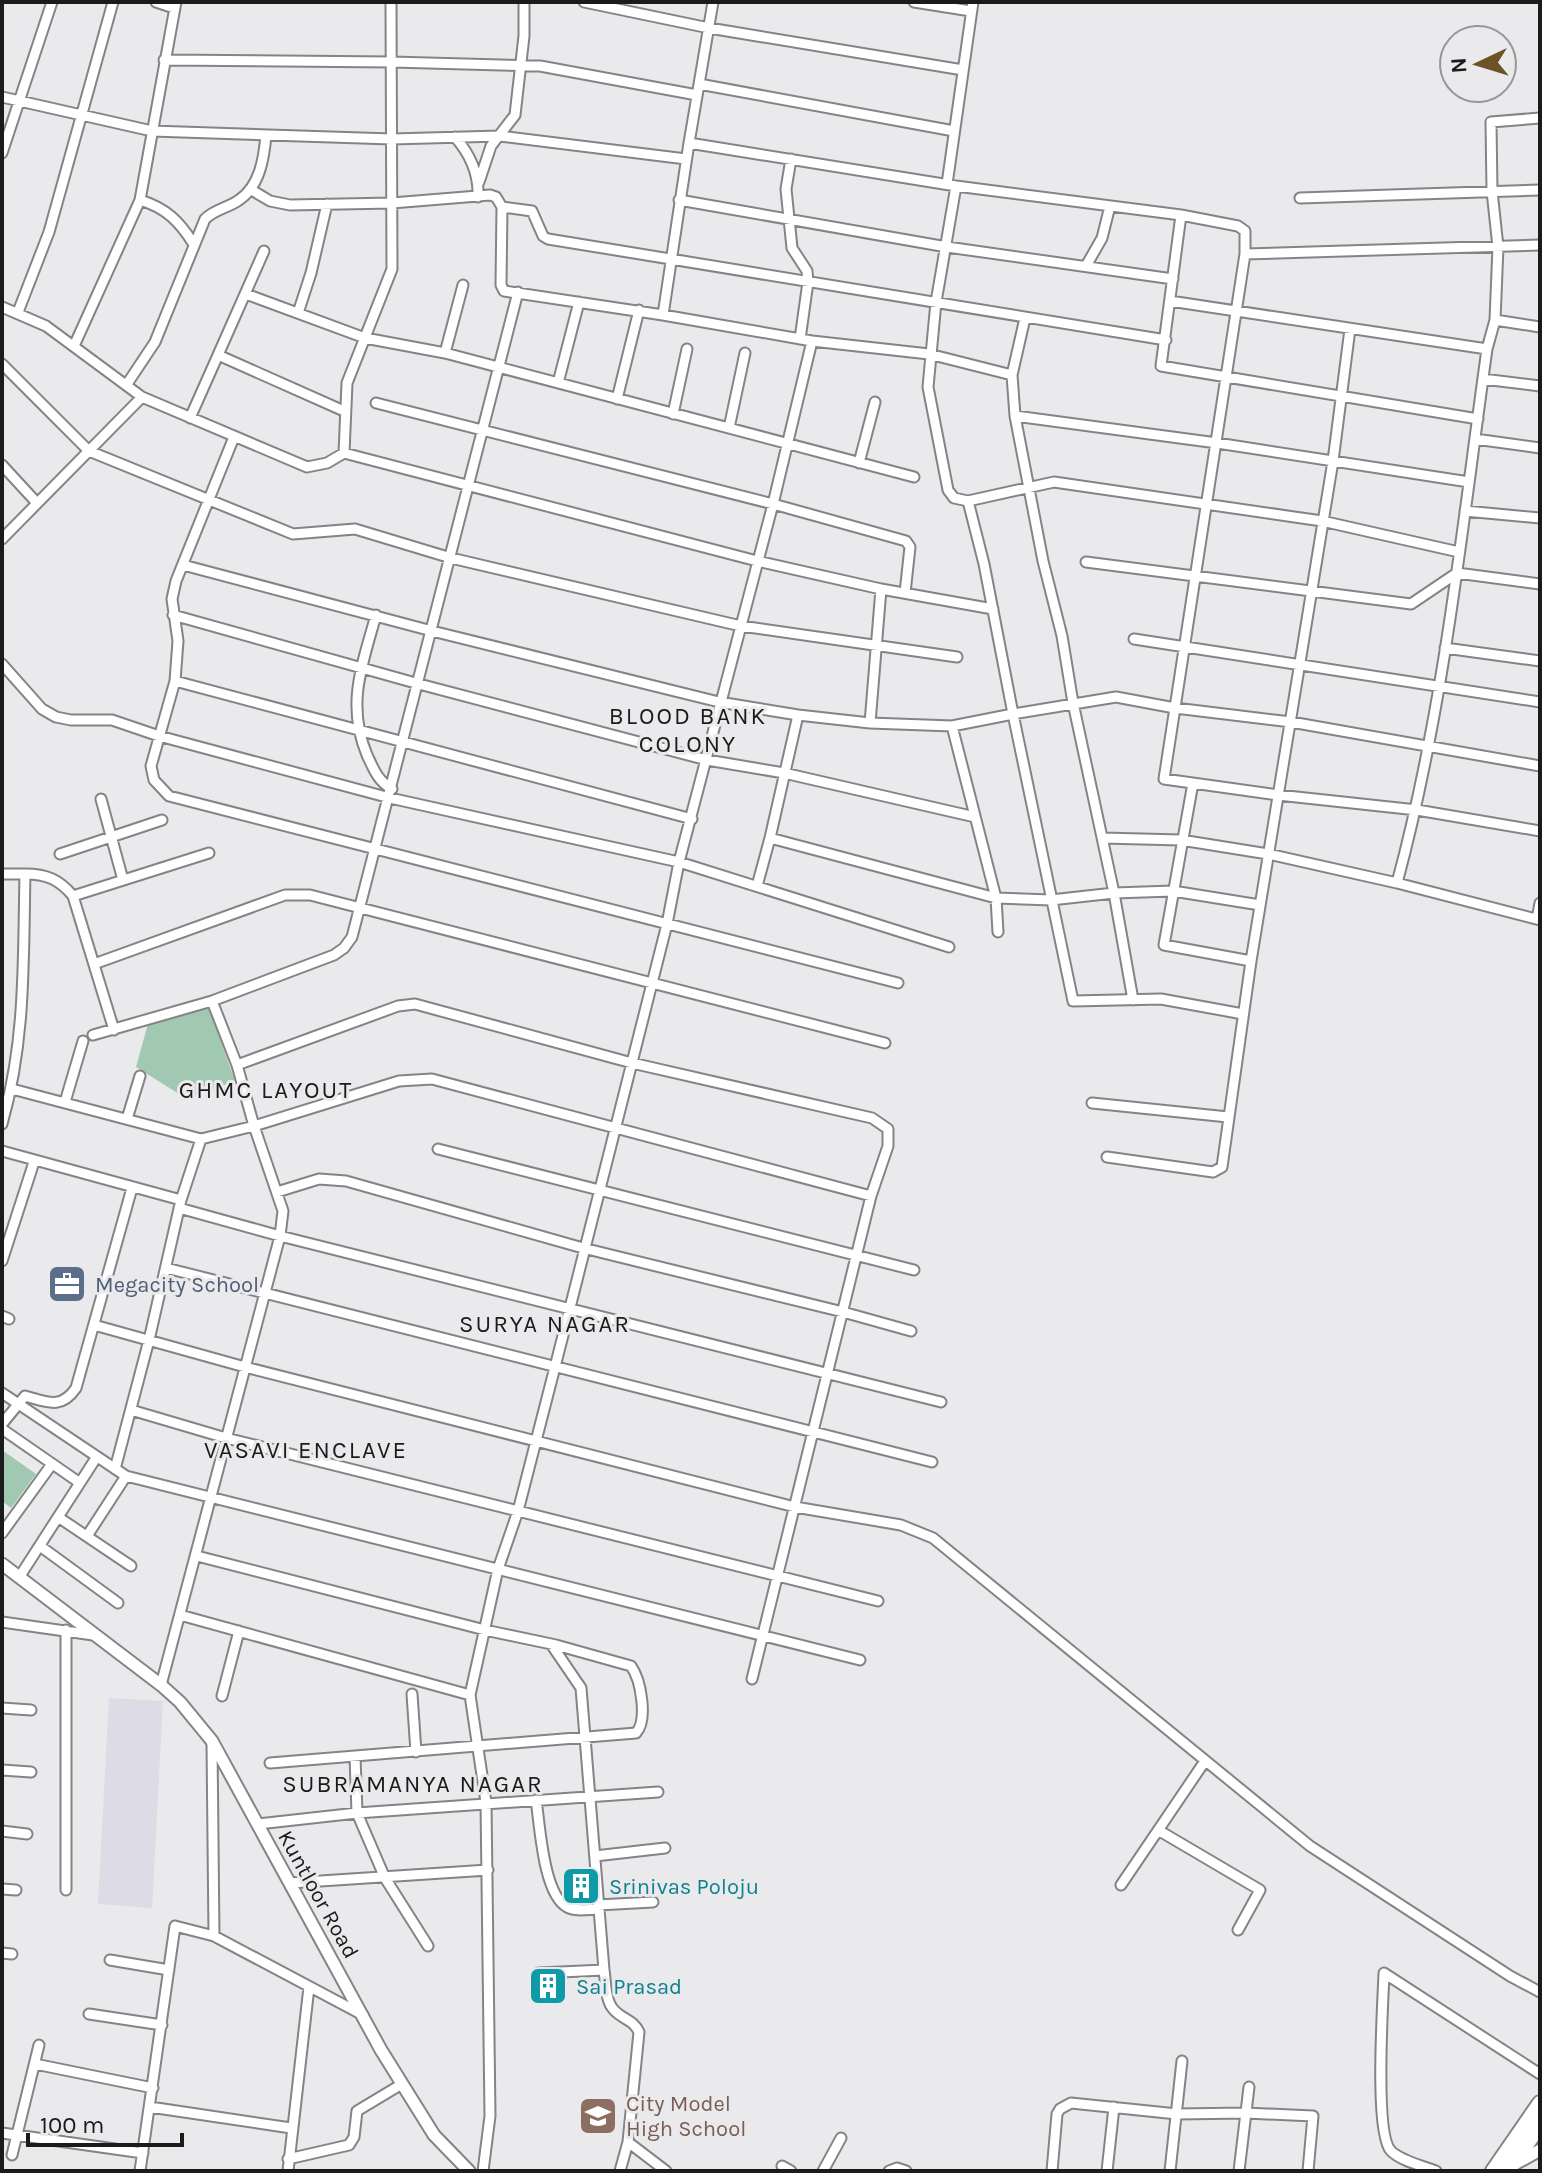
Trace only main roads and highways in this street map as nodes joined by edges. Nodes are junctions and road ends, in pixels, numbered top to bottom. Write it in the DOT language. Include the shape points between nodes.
graph roads {
  1 [pos="1540,2103"];
  2 [pos="1540,2125"];
  3 [pos="1510,2168"];
  4 [pos="1493,2171"];
  1 -- 4 [label="highway"];
  2 -- 3 [label="highway"];
}
